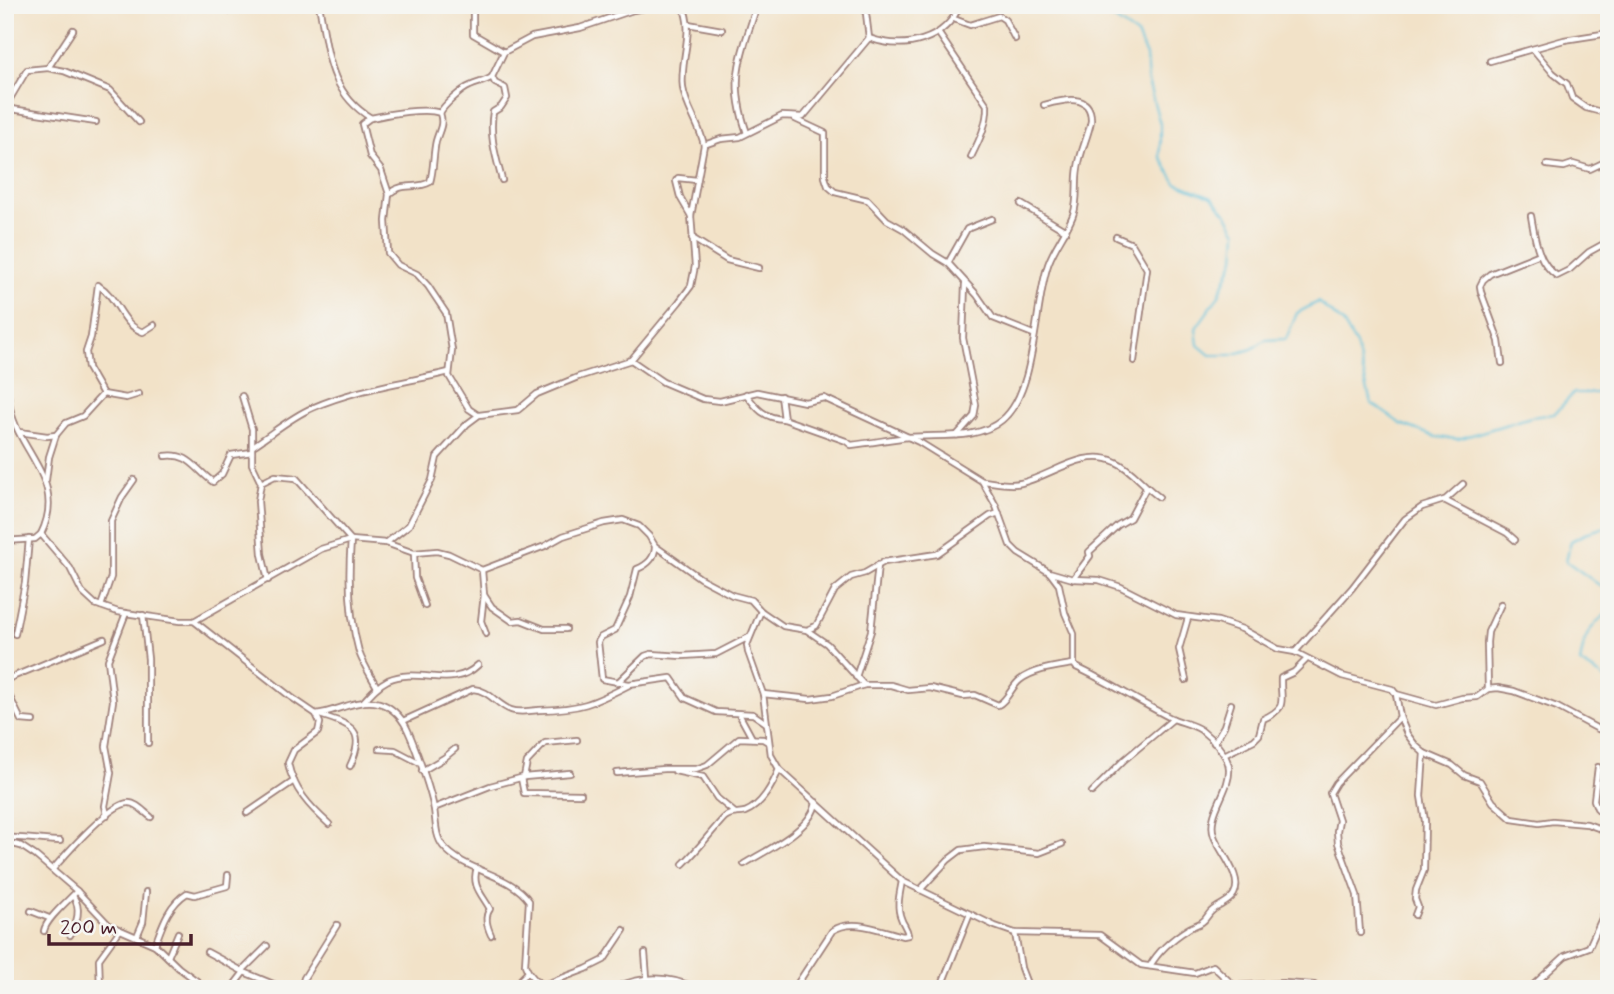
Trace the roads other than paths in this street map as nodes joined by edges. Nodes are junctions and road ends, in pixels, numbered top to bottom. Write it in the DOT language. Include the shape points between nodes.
graph roads {
  1 [pos="232,5"];
  2 [pos="319,5"];
  3 [pos="473,5"];
  4 [pos="660,5"];
  5 [pos="682,5"];
  6 [pos="757,5"];
  7 [pos="865,5"];
  8 [pos="960,5"];
  9 [pos="229,12"];
  10 [pos="954,19"];
  11 [pos="688,24"];
  12 [pos="73,30"];
  13 [pos="722,30"];
  14 [pos="1609,33"];
  15 [pos="939,34"];
  16 [pos="869,38"];
  17 [pos="1015,39"];
  18 [pos="1533,49"];
  19 [pos="504,52"];
  20 [pos="1490,61"];
  21 [pos="48,68"];
  22 [pos="492,77"];
  23 [pos="445,104"];
  24 [pos="1044,105"];
  25 [pos="5,108"];
  26 [pos="431,110"];
  27 [pos="440,113"];
  28 [pos="1609,114"];
  29 [pos="371,118"];
  30 [pos="794,118"];
  31 [pos="96,122"];
  32 [pos="139,122"];
  33 [pos="747,133"];
  34 [pos="704,145"];
  35 [pos="971,157"];
  36 [pos="1609,160"];
  37 [pos="1547,165"];
  38 [pos="502,180"];
  39 [pos="697,180"];
  40 [pos="389,194"];
  41 [pos="1021,204"];
  42 [pos="691,216"];
  43 [pos="1531,216"];
  44 [pos="992,219"];
  45 [pos="1066,231"];
  46 [pos="692,237"];
  47 [pos="1116,237"];
  48 [pos="1609,241"];
  49 [pos="1540,254"];
  50 [pos="948,263"];
  51 [pos="759,268"];
  52 [pos="965,283"];
  53 [pos="154,325"];
  54 [pos="1033,334"];
  55 [pos="5,338"];
  56 [pos="631,360"];
  57 [pos="1134,361"];
  58 [pos="1503,363"];
  59 [pos="449,372"];
  60 [pos="103,394"];
  61 [pos="139,394"];
  62 [pos="747,394"];
  63 [pos="242,396"];
  64 [pos="781,396"];
  65 [pos="479,415"];
  66 [pos="784,419"];
  67 [pos="18,432"];
  68 [pos="56,435"];
  69 [pos="957,435"];
  70 [pos="906,437"];
  71 [pos="253,449"];
  72 [pos="165,456"];
  73 [pos="46,480"];
  74 [pos="134,480"];
  75 [pos="982,481"];
  76 [pos="261,483"];
  77 [pos="1463,484"];
  78 [pos="1146,488"];
  79 [pos="1159,496"];
  80 [pos="1444,500"];
  81 [pos="999,513"];
  82 [pos="41,534"];
  83 [pos="29,539"];
  84 [pos="351,540"];
  85 [pos="1515,540"];
  86 [pos="5,541"];
  87 [pos="386,543"];
  88 [pos="655,546"];
  89 [pos="414,553"];
  90 [pos="878,565"];
  91 [pos="482,570"];
  92 [pos="1049,572"];
  93 [pos="1073,579"];
  94 [pos="268,580"];
  95 [pos="484,595"];
  96 [pos="1501,604"];
  97 [pos="101,606"];
  98 [pos="425,606"];
  99 [pos="761,611"];
  100 [pos="126,613"];
  101 [pos="143,615"];
  102 [pos="1188,618"];
  103 [pos="194,621"];
  104 [pos="566,629"];
  105 [pos="807,630"];
  106 [pos="15,634"];
  107 [pos="485,634"];
  108 [pos="750,636"];
  109 [pos="104,639"];
  110 [pos="1295,652"];
  111 [pos="1306,660"];
  112 [pos="1074,664"];
  113 [pos="478,665"];
  114 [pos="856,677"];
  115 [pos="5,680"];
  116 [pos="1186,680"];
  117 [pos="617,683"];
  118 [pos="629,684"];
  119 [pos="864,685"];
  120 [pos="5,687"];
  121 [pos="377,687"];
  122 [pos="1488,689"];
  123 [pos="763,694"];
  124 [pos="1396,694"];
  125 [pos="363,702"];
  126 [pos="1231,704"];
  127 [pos="316,714"];
  128 [pos="738,714"];
  129 [pos="1400,717"];
  130 [pos="1173,719"];
  131 [pos="33,721"];
  132 [pos="403,721"];
  133 [pos="766,723"];
  134 [pos="1598,729"];
  135 [pos="752,738"];
  136 [pos="577,740"];
  137 [pos="148,743"];
  138 [pos="769,743"];
  139 [pos="1214,743"];
  140 [pos="379,749"];
  141 [pos="455,749"];
  142 [pos="1424,753"];
  143 [pos="1224,755"];
  144 [pos="419,762"];
  145 [pos="350,766"];
  146 [pos="1598,767"];
  147 [pos="664,769"];
  148 [pos="779,769"];
  149 [pos="422,771"];
  150 [pos="570,773"];
  151 [pos="617,773"];
  152 [pos="522,777"];
  153 [pos="294,781"];
  154 [pos="1092,792"];
  155 [pos="582,794"];
  156 [pos="816,801"];
  157 [pos="434,808"];
  158 [pos="247,813"];
  159 [pos="735,813"];
  160 [pos="107,815"];
  161 [pos="151,817"];
  162 [pos="329,824"];
  163 [pos="1609,834"];
  164 [pos="5,840"];
  165 [pos="60,841"];
  166 [pos="1062,844"];
  167 [pos="683,864"];
  168 [pos="744,864"];
  169 [pos="477,868"];
  170 [pos="53,869"];
  171 [pos="228,876"];
  172 [pos="902,881"];
  173 [pos="920,890"];
  174 [pos="146,892"];
  175 [pos="75,893"];
  176 [pos="1609,903"];
  177 [pos="31,911"];
  178 [pos="970,915"];
  179 [pos="1415,915"];
  180 [pos="49,918"];
  181 [pos="337,925"];
  182 [pos="120,930"];
  183 [pos="624,930"];
  184 [pos="44,932"];
  185 [pos="178,933"];
  186 [pos="1015,933"];
  187 [pos="1360,933"];
  188 [pos="70,935"];
  189 [pos="491,935"];
  190 [pos="137,936"];
  191 [pos="155,945"];
  192 [pos="267,946"];
  193 [pos="207,952"];
  194 [pos="645,953"];
  195 [pos="168,957"];
  196 [pos="1150,966"];
  197 [pos="243,971"];
  198 [pos="528,972"];
  199 [pos="647,978"];
  200 [pos="1314,985"];
  201 [pos="538,987"];
  202 [pos="100,989"];
  203 [pos="208,989"];
  204 [pos="231,989"];
  205 [pos="302,989"];
  206 [pos="511,989"];
  207 [pos="549,989"];
  208 [pos="613,989"];
  209 [pos="697,989"];
  210 [pos="794,989"];
  211 [pos="940,989"];
  212 [pos="1029,989"];
  213 [pos="1529,989"];
  1 -- 9 [label="street"];
  2 -- 29 [label="street" via="341,92"];
  3 -- 19 [label="street" via="473,34"];
  4 -- 19 [label="street" via="533,37"];
  5 -- 11 [label="street"];
  6 -- 33 [label="street" via="736,88"];
  7 -- 16 [label="street"];
  8 -- 10 [label="street"];
  10 -- 15 [label="street"];
  10 -- 17 [label="street" via="970,25 999,16"];
  11 -- 13 [label="street"];
  11 -- 34 [label="street" via="683,85"];
  12 -- 21 [label="street"];
  14 -- 18 [label="street"];
  15 -- 16 [label="street" via="895,45"];
  15 -- 35 [label="street" via="987,105"];
  16 -- 30 [label="street" via="803,117"];
  18 -- 20 [label="street"];
  18 -- 28 [label="street" via="1567,84 1572,98 1586,108"];
  19 -- 22 [label="street"];
  21 -- 25 [label="street" via="27,70"];
  21 -- 32 [label="street" via="110,90"];
  22 -- 23 [label="street" via="469,86"];
  22 -- 38 [label="street" via="507,94 503,105 493,112 490,127"];
  23 -- 26 [label="street"];
  23 -- 27 [label="street"];
  24 -- 45 [label="street" via="1079,101 1088,104 1092,113 1077,169 1074,214"];
  25 -- 31 [label="street"];
  26 -- 27 [label="street"];
  26 -- 29 [label="street"];
  27 -- 40 [label="street" via="442,124 430,182 401,186"];
  29 -- 40 [label="street" via="362,124 370,156 381,170"];
  30 -- 33 [label="street" via="782,116"];
  30 -- 50 [label="street" via="825,133 828,186 867,200 887,220"];
  33 -- 34 [label="street"];
  34 -- 39 [label="street"];
  36 -- 37 [label="street" via="1590,169"];
  39 -- 42 [label="street"];
  39 -- 42 [label="street" via="683,177 676,181"];
  40 -- 59 [label="street" via="388,253 428,286 446,313 452,350"];
  41 -- 45 [label="street"];
  42 -- 46 [label="street"];
  43 -- 49 [label="street"];
  44 -- 50 [label="street" via="967,229"];
  45 -- 54 [label="street" via="1047,267"];
  46 -- 51 [label="street" via="727,260"];
  46 -- 56 [label="street" via="695,267 691,286"];
  47 -- 57 [label="street" via="1132,244 1147,269"];
  48 -- 49 [label="street" via="1561,275 1553,273"];
  49 -- 58 [label="street" via="1490,274 1480,286"];
  50 -- 52 [label="street"];
  52 -- 54 [label="street" via="993,318"];
  52 -- 69 [label="street" via="963,338 976,405 974,416"];
  53 -- 60 [label="street" via="143,332 135,329 108,291 98,285 86,352 88,368"];
  54 -- 69 [label="street" via="1027,379 1013,408 988,429"];
  55 -- 67 [label="street" via="7,391"];
  56 -- 62 [label="street" via="663,382 703,399 720,401"];
  56 -- 65 [label="street" via="537,394 518,410"];
  59 -- 65 [label="street" via="469,409"];
  59 -- 71 [label="street" via="379,386 310,408"];
  60 -- 61 [label="street" via="126,398"];
  60 -- 68 [label="street"];
  62 -- 64 [label="street"];
  62 -- 66 [label="street" via="760,412"];
  63 -- 71 [label="street"];
  64 -- 66 [label="street"];
  64 -- 70 [label="street" via="805,402 824,398"];
  65 -- 87 [label="street" via="437,457 424,500 409,525"];
  66 -- 70 [label="street" via="851,445"];
  67 -- 68 [label="street"];
  67 -- 73 [label="street"];
  68 -- 73 [label="street"];
  69 -- 70 [label="street"];
  70 -- 75 [label="street"];
  71 -- 72 [label="street" via="231,455 213,482 185,457"];
  71 -- 76 [label="street" via="252,464"];
  73 -- 82 [label="street" via="48,497"];
  74 -- 97 [label="street" via="121,496 111,521 111,577"];
  75 -- 78 [label="street" via="1021,483 1100,458 1120,464"];
  75 -- 81 [label="street"];
  76 -- 84 [label="street" via="275,476 296,478"];
  76 -- 94 [label="street" via="258,501"];
  77 -- 80 [label="street"];
  78 -- 79 [label="street"];
  78 -- 93 [label="street" via="1130,518 1095,544"];
  80 -- 85 [label="street"];
  80 -- 110 [label="street" via="1405,519"];
  81 -- 90 [label="street" via="937,554"];
  81 -- 92 [label="street" via="1013,550"];
  82 -- 83 [label="street"];
  82 -- 97 [label="street" via="70,568 82,592"];
  83 -- 86 [label="street"];
  83 -- 106 [label="street"];
  84 -- 87 [label="street"];
  84 -- 94 [label="street" via="321,549"];
  84 -- 121 [label="street" via="355,634"];
  87 -- 89 [label="street"];
  88 -- 91 [label="street" via="639,526 623,520 563,536"];
  88 -- 99 [label="street" via="720,590 751,600"];
  88 -- 117 [label="street" via="647,565 638,569 615,630 598,642 602,680"];
  89 -- 91 [label="street" via="437,551"];
  89 -- 98 [label="street" via="415,578"];
  90 -- 105 [label="street" via="843,582 816,626"];
  90 -- 114 [label="street" via="871,631"];
  91 -- 95 [label="street"];
  92 -- 93 [label="street"];
  92 -- 112 [label="street" via="1059,586 1074,634"];
  93 -- 102 [label="street" via="1121,587"];
  94 -- 103 [label="street"];
  95 -- 104 [label="street" via="512,621"];
  95 -- 107 [label="street" via="481,621"];
  96 -- 122 [label="street" via="1488,632"];
  97 -- 100 [label="street"];
  99 -- 105 [label="street" via="783,626"];
  99 -- 108 [label="street"];
  100 -- 101 [label="street"];
  100 -- 160 [label="street" via="108,660 113,701 106,746 111,773"];
  101 -- 103 [label="street"];
  101 -- 137 [label="street"];
  102 -- 110 [label="street" via="1218,621 1278,649"];
  102 -- 116 [label="street" via="1179,649"];
  103 -- 127 [label="street"];
  105 -- 114 [label="street" via="827,643"];
  108 -- 117 [label="street" via="716,654 645,656"];
  108 -- 123 [label="street" via="748,652"];
  109 -- 115 [label="street"];
  110 -- 111 [label="street"];
  111 -- 124 [label="street"];
  111 -- 143 [label="street" via="1281,678 1282,707 1263,719 1259,735"];
  112 -- 119 [label="street" via="1020,680 998,705 978,696 935,689"];
  112 -- 130 [label="street"];
  113 -- 121 [label="street" via="456,678 418,674 390,679"];
  114 -- 119 [label="street"];
  117 -- 118 [label="street"];
  118 -- 128 [label="street" via="671,678 685,698 716,712"];
  118 -- 132 [label="street" via="589,705 520,711 473,689"];
  119 -- 123 [label="street" via="810,699"];
  120 -- 131 [label="street" via="21,720"];
  121 -- 125 [label="street"];
  122 -- 124 [label="street" via="1477,697 1436,705"];
  122 -- 134 [label="street" via="1514,691"];
  123 -- 133 [label="street"];
  124 -- 129 [label="street"];
  125 -- 127 [label="street"];
  125 -- 132 [label="street" via="385,704"];
  126 -- 139 [label="street"];
  127 -- 145 [label="street" via="346,724 355,733 357,750"];
  127 -- 153 [label="street" via="318,732 288,758"];
  128 -- 133 [label="street" via="753,714"];
  128 -- 135 [label="street"];
  129 -- 142 [label="street" via="1411,740"];
  129 -- 187 [label="street" via="1330,793 1339,820 1338,843 1357,895"];
  130 -- 139 [label="street" via="1199,729"];
  130 -- 154 [label="street"];
  132 -- 144 [label="street"];
  133 -- 138 [label="street"];
  135 -- 138 [label="street"];
  135 -- 147 [label="street" via="739,738 696,769"];
  136 -- 152 [label="street" via="545,743 527,762"];
  138 -- 148 [label="street"];
  139 -- 143 [label="street"];
  140 -- 144 [label="street" via="395,750"];
  141 -- 149 [label="street"];
  142 -- 163 [label="street" via="1480,781 1493,802 1516,820 1587,824"];
  142 -- 179 [label="street" via="1424,870 1416,890"];
  143 -- 196 [label="street" via="1229,771 1212,833 1230,863 1235,892 1203,922 1165,945"];
  144 -- 149 [label="street"];
  146 -- 163 [label="street" via="1594,800"];
  147 -- 151 [label="street"];
  147 -- 159 [label="street" via="703,777"];
  148 -- 156 [label="street"];
  148 -- 159 [label="street" via="756,805"];
  149 -- 157 [label="street"];
  150 -- 152 [label="street"];
  152 -- 155 [label="street" via="524,793"];
  152 -- 157 [label="street"];
  153 -- 158 [label="street"];
  153 -- 162 [label="street" via="309,807"];
  156 -- 168 [label="street" via="810,819"];
  156 -- 172 [label="street"];
  157 -- 169 [label="street" via="442,844"];
  159 -- 167 [label="street" via="726,816"];
  160 -- 161 [label="street" via="130,803"];
  160 -- 170 [label="street"];
  164 -- 165 [label="street"];
  164 -- 170 [label="street"];
  166 -- 173 [label="street" via="1039,853 984,847 961,850"];
  169 -- 189 [label="street" via="475,886 490,909 486,921"];
  169 -- 198 [label="street" via="529,901"];
  170 -- 175 [label="street"];
  171 -- 191 [label="street" via="227,886 181,897 167,913"];
  172 -- 173 [label="street"];
  172 -- 210 [label="street" via="899,914 908,935 841,925"];
  173 -- 178 [label="street"];
  174 -- 190 [label="street"];
  175 -- 180 [label="street"];
  175 -- 182 [label="street"];
  175 -- 188 [label="street" via="78,915"];
  176 -- 213 [label="street" via="1589,947 1565,957"];
  177 -- 180 [label="street"];
  178 -- 186 [label="street"];
  178 -- 211 [label="street"];
  180 -- 184 [label="street"];
  181 -- 205 [label="street" via="304,978"];
  182 -- 190 [label="street"];
  182 -- 202 [label="street" via="99,959"];
  183 -- 201 [label="street" via="604,960"];
  185 -- 195 [label="street"];
  186 -- 196 [label="street" via="1100,934 1135,962"];
  186 -- 212 [label="street"];
  190 -- 191 [label="street"];
  191 -- 195 [label="street"];
  192 -- 197 [label="street"];
  193 -- 197 [label="street"];
  194 -- 199 [label="street"];
  195 -- 203 [label="street"];
  196 -- 200 [label="street" via="1195,973 1216,967 1234,986"];
  197 -- 204 [label="street"];
  197 -- 205 [label="street" via="283,988"];
  198 -- 201 [label="street"];
  198 -- 206 [label="street"];
  199 -- 208 [label="street"];
  199 -- 209 [label="street" via="668,979"];
  201 -- 207 [label="street"];
}
